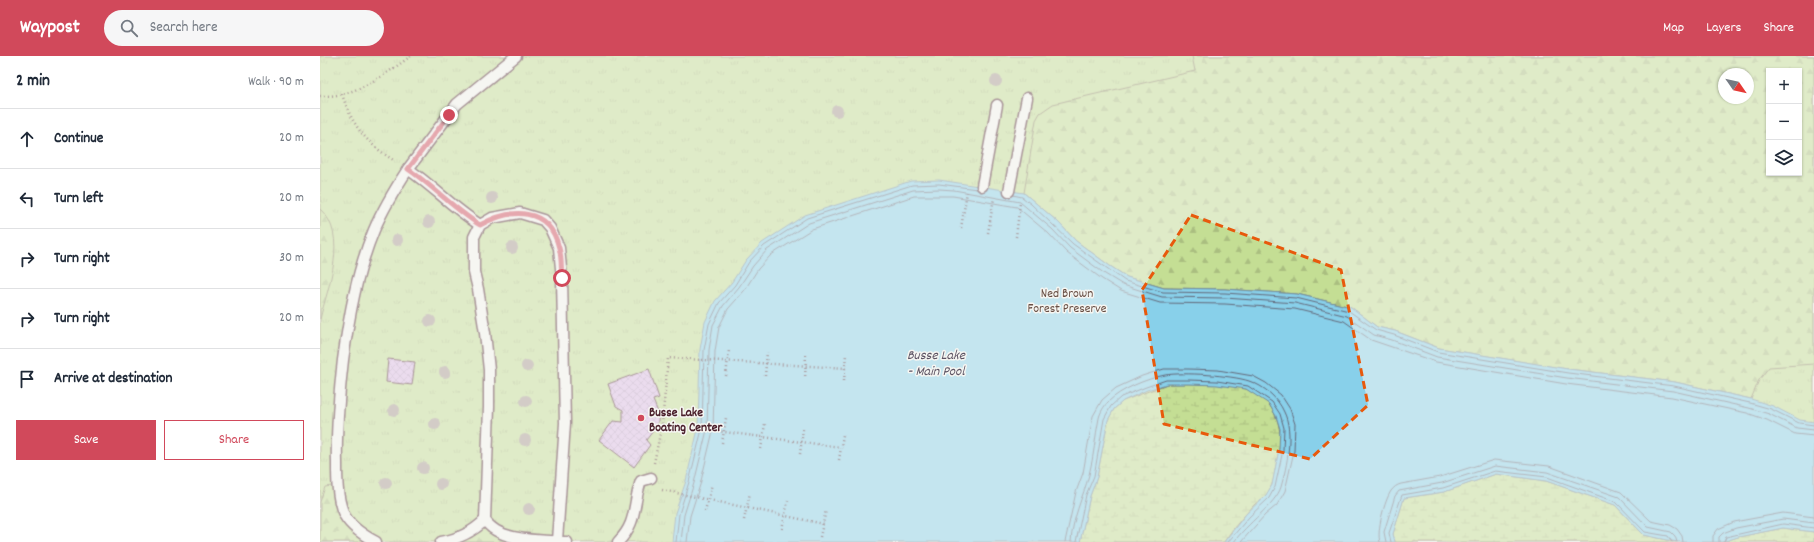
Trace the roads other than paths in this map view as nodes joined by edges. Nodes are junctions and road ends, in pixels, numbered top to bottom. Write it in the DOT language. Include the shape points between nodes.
graph roads {
  1 [pos="516,56"];
  2 [pos="1026,98"];
  3 [pos="997,105"];
  4 [pos="408,169"];
  5 [pos="982,186"];
  6 [pos="1009,191"];
  7 [pos="480,225"];
  8 [pos="650,483"];
  9 [pos="485,520"];
  10 [pos="376,542"];
  11 [pos="441,542"];
  12 [pos="562,542"];
  13 [pos="618,542"];
  1 -- 4 [label="lane" via="457,104"];
  2 -- 6 [label="lane"];
  3 -- 5 [label="lane"];
  4 -- 7 [label="lane" via="427,182 456,209"];
  4 -- 10 [label="lane" via="378,221 364,260 351,309 337,409 337,477 343,513 363,535"];
  7 -- 9 [label="lane" via="474,237 473,265 485,333 488,370"];
  7 -- 12 [label="lane" via="504,215 520,213 532,216 543,220 550,228 559,248 565,423"];
  8 -- 13 [label="lane" via="641,481 628,532"];
  9 -- 11 [label="lane" via="462,536"];
  9 -- 12 [label="lane" via="489,528 503,537"];
}
